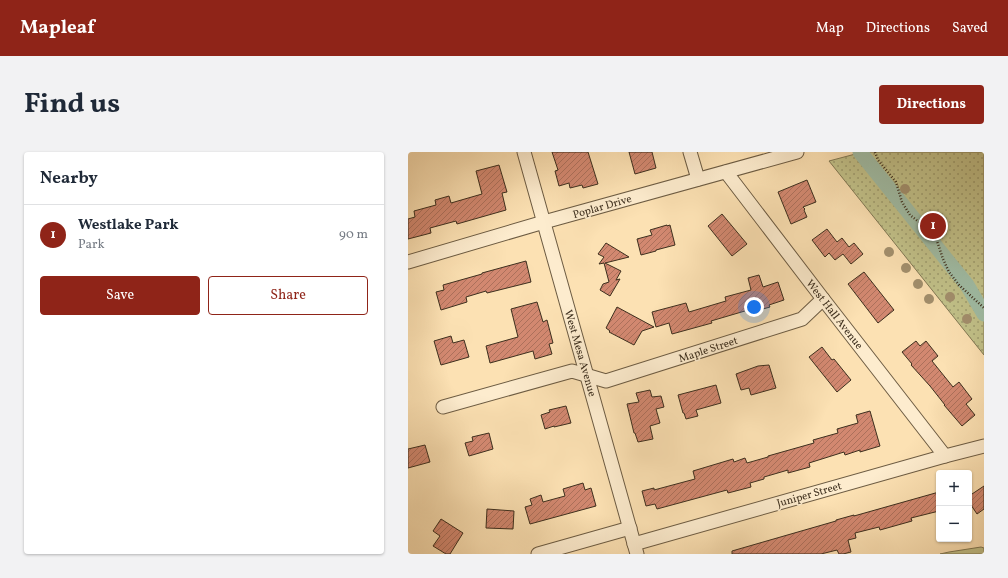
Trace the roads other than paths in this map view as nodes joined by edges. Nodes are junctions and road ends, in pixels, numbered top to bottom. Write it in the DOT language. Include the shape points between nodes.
graph roads {
  1 [pos="524,152"];
  2 [pos="690,152"];
  3 [pos="797,152"];
  4 [pos="726,172"];
  5 [pos="698,179"];
  6 [pos="544,222"];
  7 [pos="408,262"];
  8 [pos="823,299"];
  9 [pos="587,375"];
  10 [pos="443,407"];
  11 [pos="984,446"];
  12 [pos="945,456"];
  13 [pos="630,528"];
  14 [pos="636,549"];
  15 [pos="538,554"];
  1 -- 6 [label="street, West Mesa Avenue"];
  2 -- 5 [label="street"];
  3 -- 4 [label="street, Poplar Drive"];
  4 -- 5 [label="street, Poplar Drive"];
  4 -- 8 [label="street, West Hall Avenue"];
  5 -- 6 [label="street, Poplar Drive"];
  6 -- 7 [label="street, Poplar Drive"];
  6 -- 9 [label="street, West Mesa Avenue"];
  8 -- 9 [label="street, Maple Street" via="802,319 606,381"];
  8 -- 12 [label="street, West Hall Avenue"];
  9 -- 10 [label="street, Maple Street" via="572,371"];
  9 -- 13 [label="street, West Mesa Avenue"];
  11 -- 12 [label="street, Juniper Street"];
  12 -- 14 [label="street, Juniper Street"];
  13 -- 14 [label="street, West Mesa Avenue"];
  13 -- 15 [label="street"];
}
